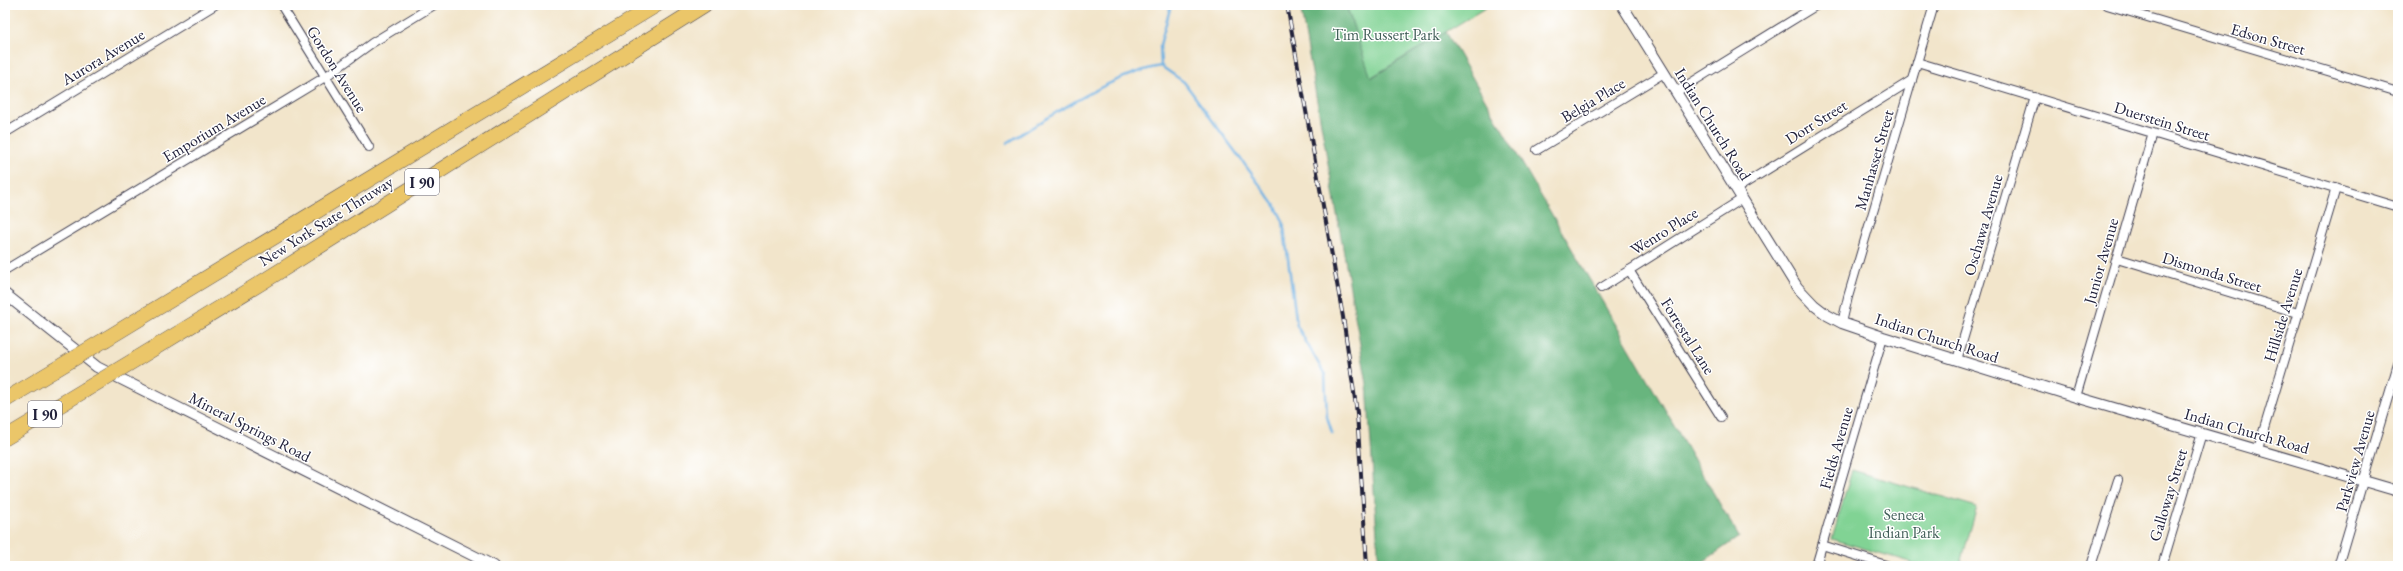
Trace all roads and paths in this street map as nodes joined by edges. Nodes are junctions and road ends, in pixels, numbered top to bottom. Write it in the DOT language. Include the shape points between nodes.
graph roads {
  1 [pos="215,5"];
  2 [pos="281,5"];
  3 [pos="434,5"];
  4 [pos="656,5"];
  5 [pos="704,5"];
  6 [pos="1622,5"];
  7 [pos="1816,5"];
  8 [pos="1934,5"];
  9 [pos="2107,5"];
  10 [pos="1917,62"];
  11 [pos="1664,74"];
  12 [pos="325,78"];
  13 [pos="1912,80"];
  14 [pos="1676,92"];
  15 [pos="2398,92"];
  16 [pos="2035,97"];
  17 [pos="5,133"];
  18 [pos="2153,133"];
  19 [pos="369,147"];
  20 [pos="1537,150"];
  21 [pos="2336,188"];
  22 [pos="1736,189"];
  23 [pos="1742,199"];
  24 [pos="2398,207"];
  25 [pos="2117,258"];
  26 [pos="5,270"];
  27 [pos="1629,270"];
  28 [pos="1601,288"];
  29 [pos="5,294"];
  30 [pos="2298,313"];
  31 [pos="1842,323"];
  32 [pos="1883,337"];
  33 [pos="1957,360"];
  34 [pos="2398,364"];
  35 [pos="2076,397"];
  36 [pos="5,400"];
  37 [pos="1721,417"];
  38 [pos="2202,433"];
  39 [pos="5,438"];
  40 [pos="2258,450"];
  41 [pos="2118,480"];
  42 [pos="2363,481"];
  43 [pos="2398,491"];
  44 [pos="1822,545"];
  45 [pos="494,566"];
  46 [pos="1816,566"];
  47 [pos="1889,566"];
  48 [pos="2092,566"];
  49 [pos="2162,566"];
  50 [pos="2338,566"];
  1 -- 17 [label="street, Aurora Avenue"];
  2 -- 12 [label="street, Gordon Avenue"];
  3 -- 12 [label="street, Emporium Avenue" via="372,43"];
  4 -- 36 [label="highway, New York State Thruway / I 90, bridge"];
  5 -- 39 [label="highway, New York State Thruway / I 90, bridge" via="138,358"];
  6 -- 11 [label="street, Indian Church Road"];
  7 -- 14 [label="street"];
  8 -- 10 [label="street, Manhasset Street"];
  9 -- 15 [label="street, Edson Street"];
  10 -- 13 [label="street, Manhasset Street"];
  10 -- 16 [label="street, Duerstein Street"];
  11 -- 14 [label="street, Indian Church Road"];
  11 -- 20 [label="street, Belgia Place"];
  12 -- 19 [label="street, Gordon Avenue"];
  12 -- 26 [label="street, Emporium Avenue"];
  13 -- 22 [label="street, Dorr Street"];
  13 -- 31 [label="street, Manhasset Street"];
  14 -- 22 [label="street, Indian Church Road"];
  16 -- 18 [label="street, Duerstein Street"];
  16 -- 33 [label="street, Oschawa Avenue"];
  18 -- 21 [label="street, Duerstein Street"];
  18 -- 25 [label="street, Junior Avenue"];
  21 -- 24 [label="street, Duerstein Street"];
  21 -- 30 [label="street, Hillside Avenue"];
  22 -- 23 [label="street, Indian Church Road"];
  23 -- 27 [label="street, Wenro Place"];
  23 -- 31 [label="street, Indian Church Road" via="1796,287 1814,305"];
  25 -- 30 [label="street, Dismonda Street"];
  25 -- 35 [label="street, Junior Avenue"];
  27 -- 28 [label="street, Wenro Place"];
  27 -- 37 [label="street, Forrestal Lane"];
  29 -- 45 [label="street, Mineral Springs Road" via="97,367"];
  30 -- 40 [label="street, Hillside Avenue"];
  31 -- 32 [label="street, Indian Church Road"];
  32 -- 33 [label="street, Indian Church Road"];
  32 -- 44 [label="street, Fields Avenue"];
  33 -- 35 [label="street, Indian Church Road"];
  34 -- 42 [label="street, Parkview Avenue"];
  35 -- 38 [label="street, Indian Church Road"];
  38 -- 40 [label="street, Indian Church Road"];
  38 -- 49 [label="street, Galloway Street"];
  40 -- 42 [label="street, Indian Church Road"];
  41 -- 48 [label="street"];
  42 -- 43 [label="street, Indian Church Road"];
  42 -- 50 [label="street, Parkview Avenue"];
  44 -- 46 [label="street, Fields Avenue"];
  44 -- 47 [label="street"];
}
